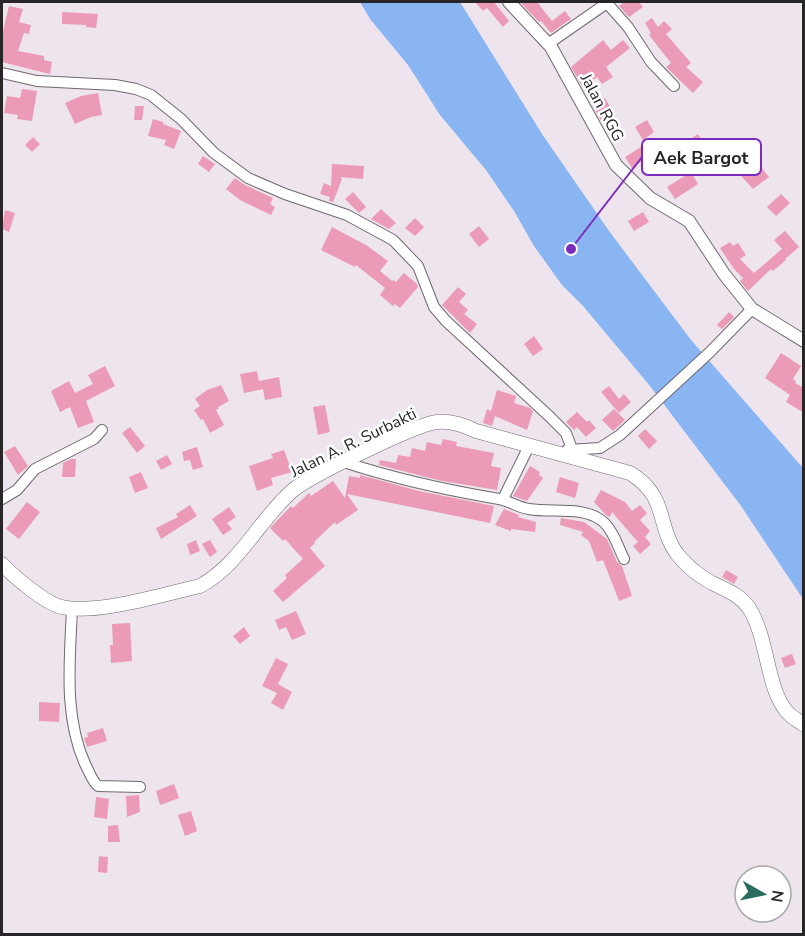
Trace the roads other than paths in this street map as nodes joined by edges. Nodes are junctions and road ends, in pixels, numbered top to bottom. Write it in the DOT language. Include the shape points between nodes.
graph roads {
  1 [pos="509,2"];
  2 [pos="606,2"];
  3 [pos="548,44"];
  4 [pos="2,73"];
  5 [pos="674,86"];
  6 [pos="752,309"];
  7 [pos="804,341"];
  8 [pos="102,430"];
  9 [pos="529,446"];
  10 [pos="572,449"];
  11 [pos="551,452"];
  12 [pos="344,462"];
  13 [pos="2,499"];
  14 [pos="503,499"];
  15 [pos="624,559"];
  16 [pos="2,564"];
  17 [pos="72,608"];
  18 [pos="804,725"];
  19 [pos="140,787"];
  1 -- 3 [label="street, Jalan RGG"];
  2 -- 3 [label="street"];
  2 -- 5 [label="street"];
  3 -- 6 [label="street, Jalan RGG" via="616,165 651,198 689,221"];
  4 -- 10 [label="street" via="37,81 136,88 181,119 214,153 248,178 347,215 393,240 418,266 434,307 566,433"];
  6 -- 7 [label="street, Jalan RGG"];
  6 -- 10 [label="street" via="621,435 600,448"];
  8 -- 13 [label="street" via="94,439 34,469 17,490"];
  9 -- 11 [label="main road, Jalan A. R. Surbakti"];
  9 -- 12 [label="main road, Jalan A. R. Surbakti" via="458,422 438,422 425,424"];
  9 -- 14 [label="street"];
  10 -- 11 [label="street"];
  11 -- 18 [label="main road, Jalan A. R. Surbakti" via="630,473 651,491 676,552 710,582 735,593 748,607 764,643 773,684 788,712"];
  12 -- 14 [label="street" via="398,479"];
  12 -- 17 [label="main road, Jalan A. R. Surbakti" via="293,490 225,567 200,586 99,608"];
  14 -- 15 [label="street" via="528,509 573,511 601,520"];
  16 -- 17 [label="main road, Jalan A. R. Surbakti" via="51,603"];
  17 -- 19 [label="street" via="72,720 84,759 98,786"];
}
